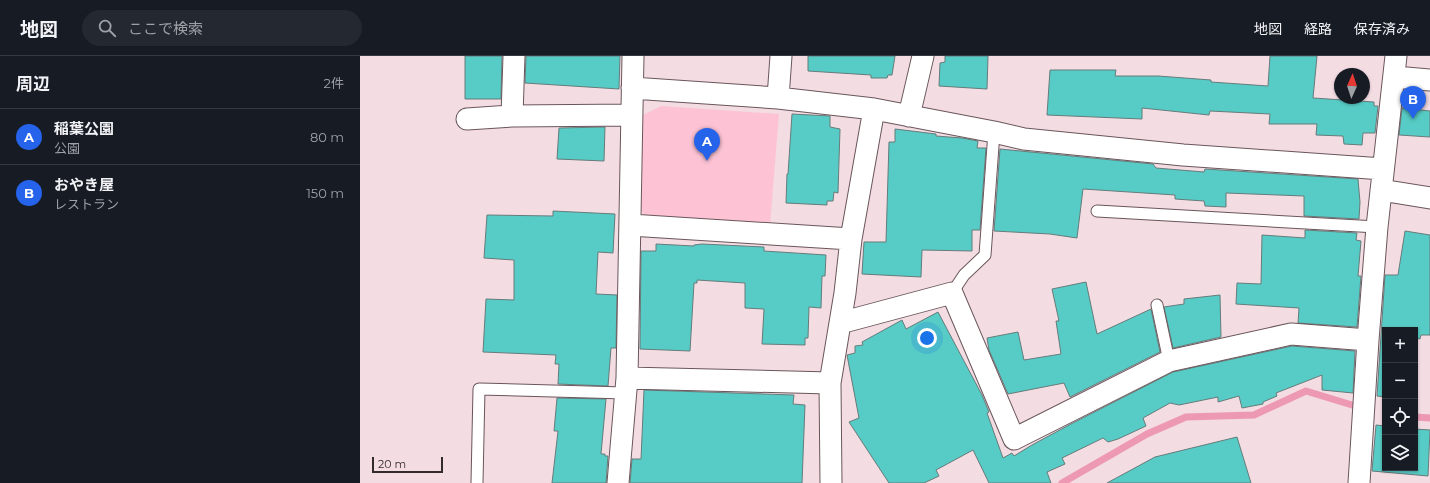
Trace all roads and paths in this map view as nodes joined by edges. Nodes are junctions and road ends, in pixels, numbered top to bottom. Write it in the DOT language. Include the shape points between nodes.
graph roads {
  1 [pos="514,56"];
  2 [pos="633,56"];
  3 [pos="781,56"];
  4 [pos="923,56"];
  5 [pos="1396,56"];
  6 [pos="1394,77"];
  7 [pos="1430,80"];
  8 [pos="632,88"];
  9 [pos="778,98"];
  10 [pos="874,109"];
  11 [pos="632,115"];
  12 [pos="512,116"];
  13 [pos="909,116"];
  14 [pos="467,119"];
  15 [pos="994,132"];
  16 [pos="1383,169"];
  17 [pos="1381,190"];
  18 [pos="1430,198"];
  19 [pos="1097,211"];
  20 [pos="630,225"];
  21 [pos="1377,227"];
  22 [pos="851,239"];
  23 [pos="952,293"];
  24 [pos="1158,304"];
  25 [pos="840,323"];
  26 [pos="1368,340"];
  27 [pos="1169,361"];
  28 [pos="830,383"];
  29 [pos="626,385"];
  30 [pos="477,483"];
  31 [pos="618,483"];
  32 [pos="831,483"];
  33 [pos="1359,483"];
  1 -- 12 [label="street"];
  2 -- 8 [label="street"];
  3 -- 9 [label="street"];
  4 -- 13 [label="street"];
  5 -- 6 [label="street"];
  6 -- 7 [label="street"];
  6 -- 16 [label="street"];
  8 -- 9 [label="street"];
  8 -- 11 [label="street"];
  9 -- 10 [label="street"];
  10 -- 13 [label="street"];
  10 -- 22 [label="street"];
  11 -- 12 [label="street"];
  11 -- 20 [label="street"];
  12 -- 14 [label="street"];
  13 -- 15 [label="street"];
  15 -- 16 [label="street" via="1024,140 1183,155"];
  15 -- 23 [label="lane" via="985,255 964,275"];
  16 -- 17 [label="street"];
  17 -- 18 [label="street"];
  17 -- 21 [label="street"];
  19 -- 21 [label="lane"];
  20 -- 22 [label="street"];
  20 -- 29 [label="street"];
  21 -- 26 [label="street"];
  22 -- 25 [label="street"];
  23 -- 25 [label="street"];
  23 -- 27 [label="street" via="1014,439"];
  24 -- 27 [label="lane"];
  25 -- 28 [label="street"];
  26 -- 27 [label="street" via="1291,334"];
  26 -- 33 [label="street"];
  28 -- 29 [label="street"];
  28 -- 32 [label="street"];
  29 -- 30 [label="lane" via="479,389"];
  29 -- 31 [label="street"];
}
